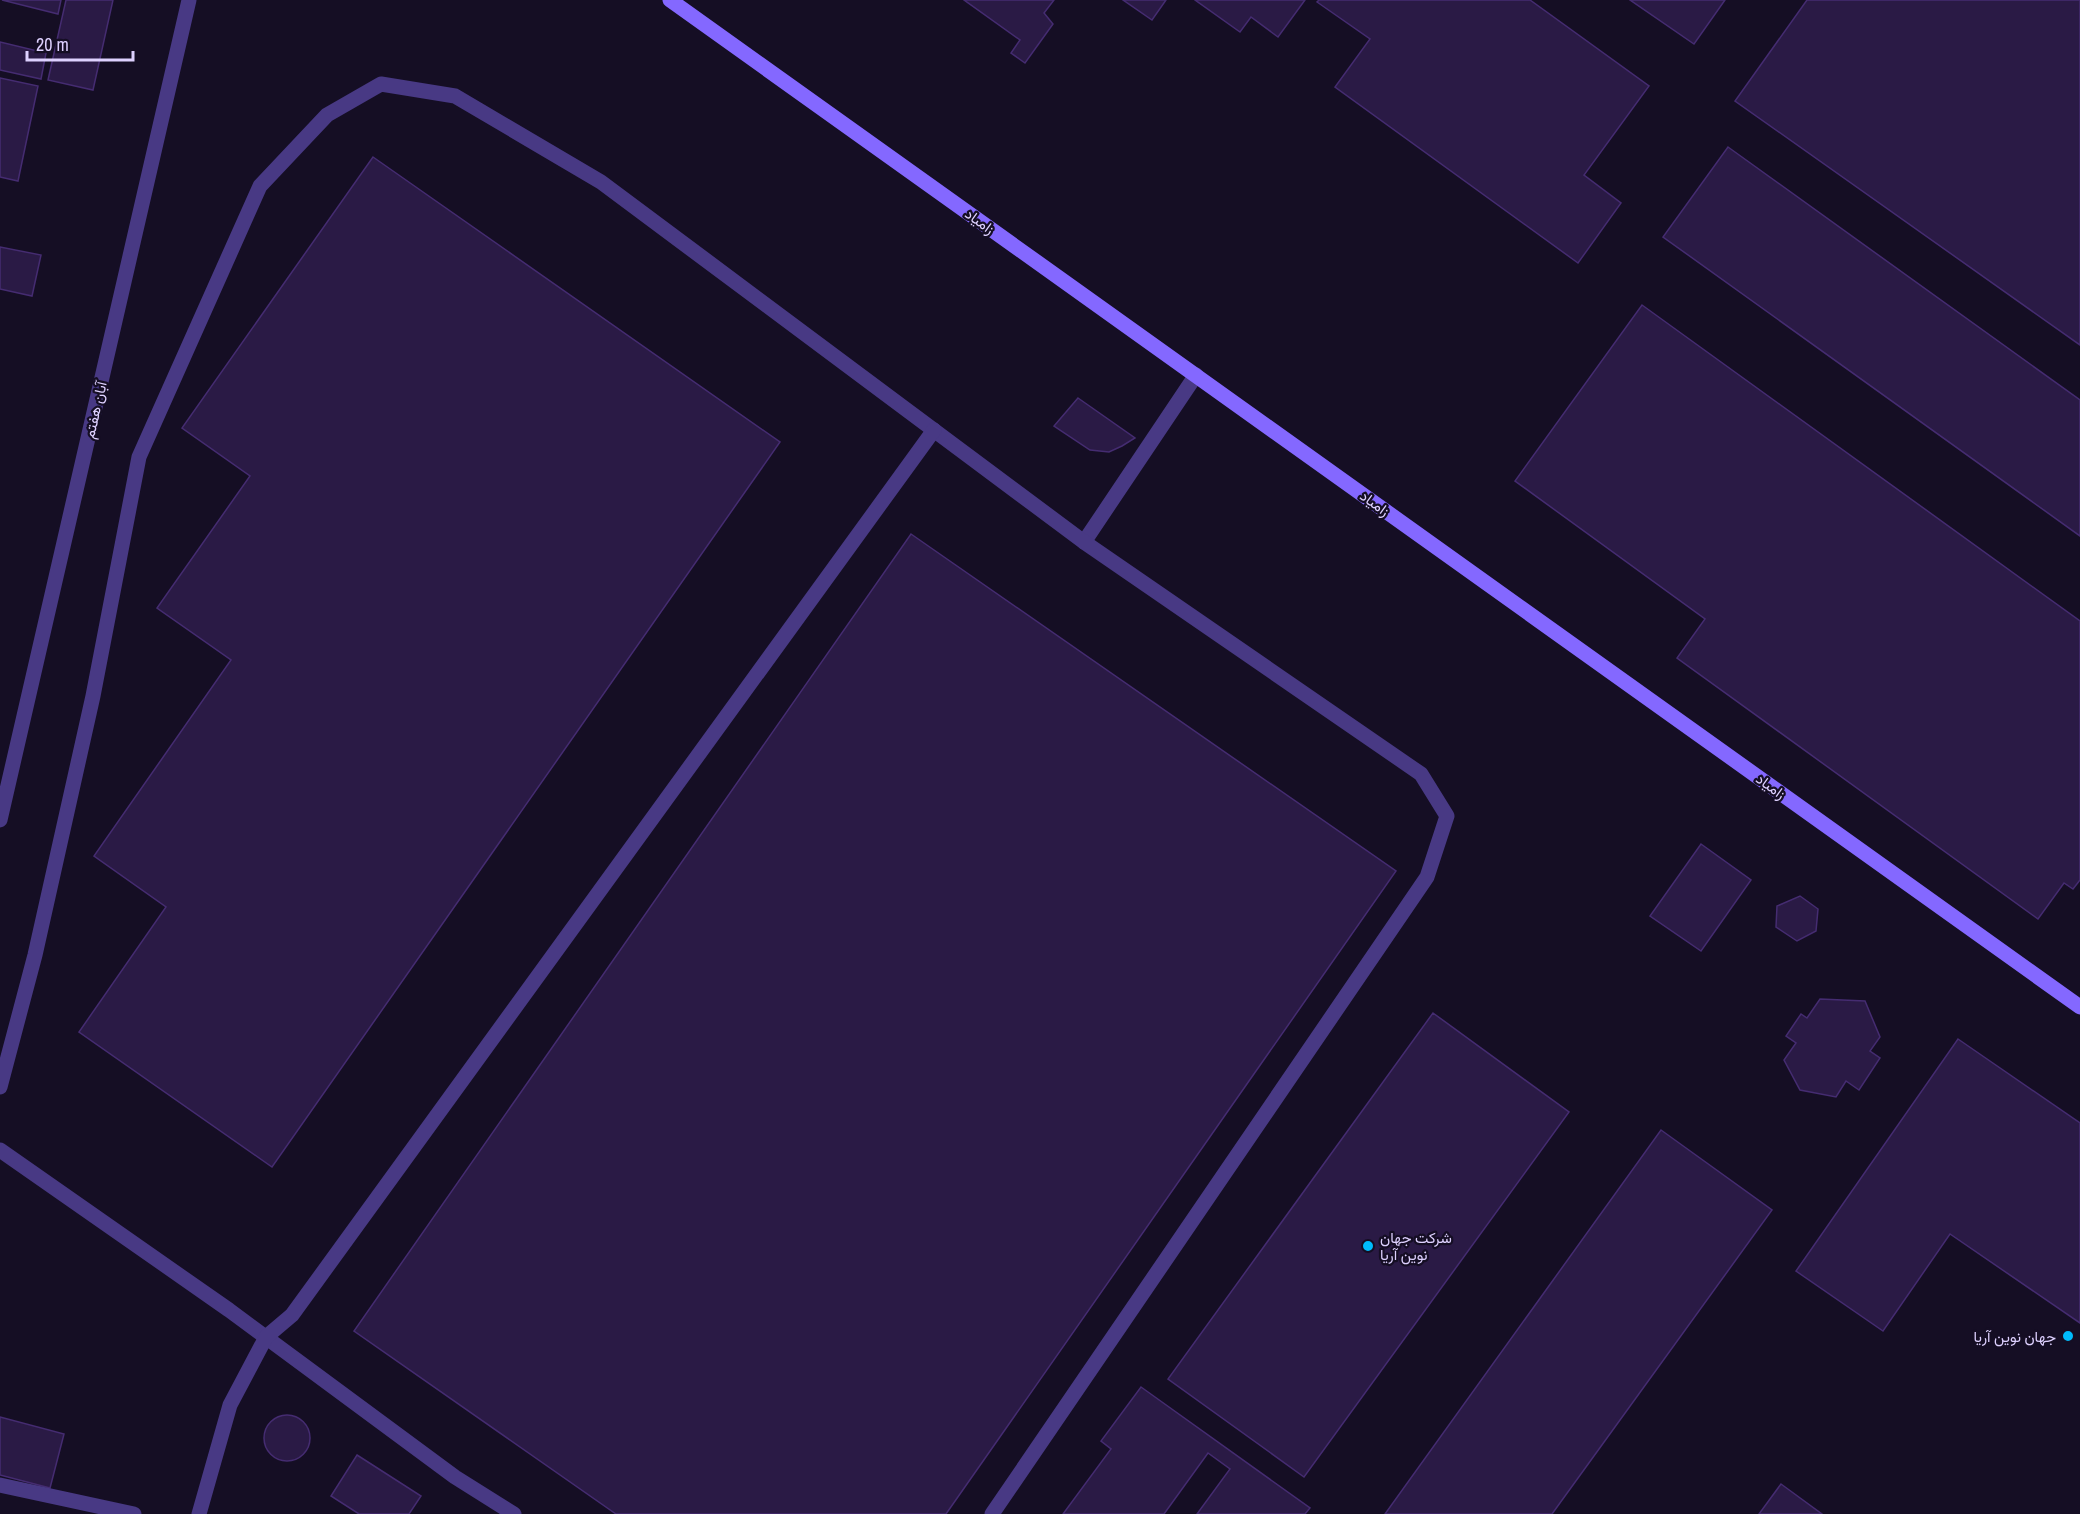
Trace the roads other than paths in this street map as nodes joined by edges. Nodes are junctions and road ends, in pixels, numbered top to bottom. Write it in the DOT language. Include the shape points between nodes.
graph roads {
  1 [pos="189,0"];
  2 [pos="670,0"];
  3 [pos="1196,375"];
  4 [pos="934,430"];
  5 [pos="1084,542"];
  6 [pos="0,820"];
  7 [pos="2080,1007"];
  8 [pos="0,1087"];
  9 [pos="0,1150"];
  10 [pos="266,1337"];
  11 [pos="0,1485"];
  12 [pos="134,1514"];
  13 [pos="199,1514"];
  14 [pos="514,1514"];
  15 [pos="992,1514"];
  1 -- 6 [label="lane, آبان هفتم"];
  2 -- 3 [label="street, زامیاد"];
  3 -- 5 [label="lane"];
  3 -- 7 [label="street, زامیاد"];
  4 -- 5 [label="lane"];
  4 -- 8 [label="lane" via="600,182 455,96 381,84 327,115 260,186 139,456 88,718 35,955"];
  4 -- 10 [label="lane" via="292,1315"];
  5 -- 15 [label="lane" via="1421,774 1447,816 1427,877"];
  9 -- 10 [label="lane"];
  10 -- 13 [label="lane" via="230,1405"];
  10 -- 14 [label="lane" via="455,1477"];
  11 -- 12 [label="lane"];
}
